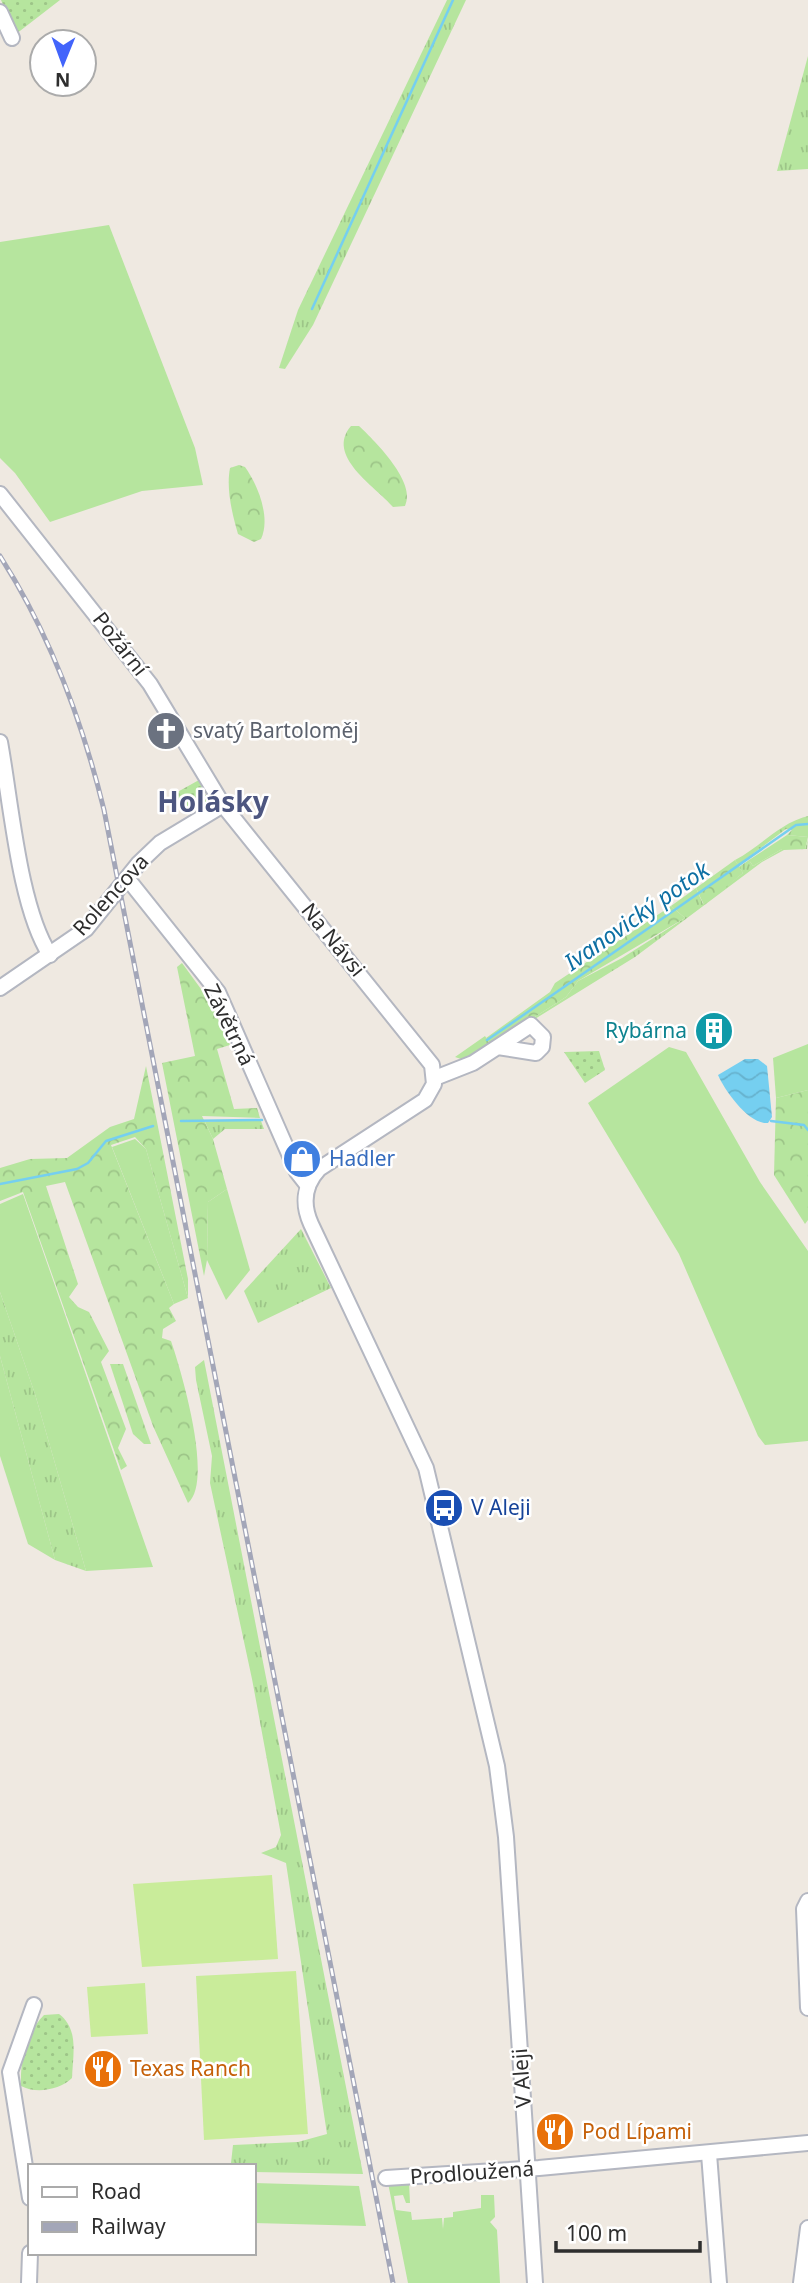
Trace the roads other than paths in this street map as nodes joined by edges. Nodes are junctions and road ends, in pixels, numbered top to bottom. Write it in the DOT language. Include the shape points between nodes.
graph roads {
  1 [pos="0,12"];
  2 [pos="12,38"];
  3 [pos="0,494"];
  4 [pos="0,742"];
  5 [pos="223,805"];
  6 [pos="127,878"];
  7 [pos="50,955"];
  8 [pos="0,988"];
  9 [pos="498,1047"];
  10 [pos="435,1078"];
  11 [pos="308,1186"];
  12 [pos="808,1900"];
  13 [pos="34,2005"];
  14 [pos="808,2008"];
  15 [pos="5,2073"];
  16 [pos="808,2143"];
  17 [pos="709,2154"];
  18 [pos="528,2169"];
  19 [pos="386,2178"];
  20 [pos="28,2188"];
  21 [pos="808,2228"];
  22 [pos="30,2255"];
  23 [pos="29,2283"];
  24 [pos="536,2283"];
  25 [pos="719,2283"];
  26 [pos="802,2283"];
  1 -- 2 [label="street"];
  3 -- 5 [label="street, Požární" via="150,684"];
  4 -- 7 [label="street" via="36,934"];
  5 -- 6 [label="street, Rolencova" via="168,837"];
  5 -- 10 [label="street, Na Návsi" via="425,1054"];
  6 -- 7 [label="street, Rolencova" via="86,929"];
  6 -- 11 [label="street, Závětrná" via="218,992 297,1172"];
  7 -- 8 [label="street, Rolencova"];
  9 -- 10 [label="street"];
  10 -- 11 [label="street" via="425,1100 323,1166"];
  11 -- 18 [label="street, V Aleji" via="308,1216 426,1468 497,1766 507,1850"];
  12 -- 14 [label="street" via="804,1909"];
  13 -- 15 [label="street"];
  15 -- 20 [label="street"];
  16 -- 17 [label="street, Prodloužená"];
  17 -- 18 [label="street, Prodloužená"];
  17 -- 25 [label="street"];
  18 -- 19 [label="street, Prodloužená"];
  18 -- 24 [label="street, V Aleji"];
  21 -- 26 [label="street"];
  22 -- 23 [label="street"];
}
